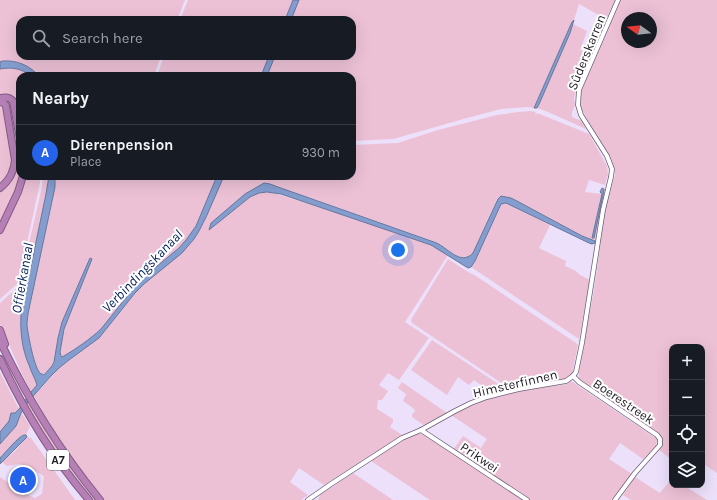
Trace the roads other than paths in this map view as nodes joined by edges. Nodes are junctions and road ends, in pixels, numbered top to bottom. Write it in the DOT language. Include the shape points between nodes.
graph roads {
  1 [pos="618,0"];
  2 [pos="0,98"];
  3 [pos="0,102"];
  4 [pos="16,117"];
  5 [pos="611,177"];
  6 [pos="22,180"];
  7 [pos="0,188"];
  8 [pos="0,230"];
  9 [pos="0,330"];
  10 [pos="0,341"];
  11 [pos="0,359"];
  12 [pos="573,376"];
  13 [pos="21,383"];
  14 [pos="421,430"];
  15 [pos="88,500"];
  16 [pos="100,500"];
  17 [pos="308,500"];
  18 [pos="527,500"];
  19 [pos="615,500"];
  1 -- 5 [label="street, Sûderskarren" via="578,90 577,98 581,115 607,156 612,169"];
  2 -- 4 [label="highway" via="9,98 13,101"];
  3 -- 7 [label="highway" via="6,106 15,160 11,175"];
  5 -- 12 [label="street, Himsterfinnen" via="603,210 579,358"];
  6 -- 8 [label="highway"];
  9 -- 13 [label="highway, A7"];
  10 -- 13 [label="highway, A7"];
  11 -- 15 [label="highway, A7" via="31,418"];
  12 -- 14 [label="street, Himsterfinnen" via="566,381 519,389 471,403"];
  12 -- 19 [label="street, Boerestreek" via="660,439 660,445"];
  13 -- 16 [label="highway, A7" via="66,455"];
  14 -- 17 [label="street, Himsterfinnen" via="402,438"];
  14 -- 18 [label="street, Prikwei"];
}
